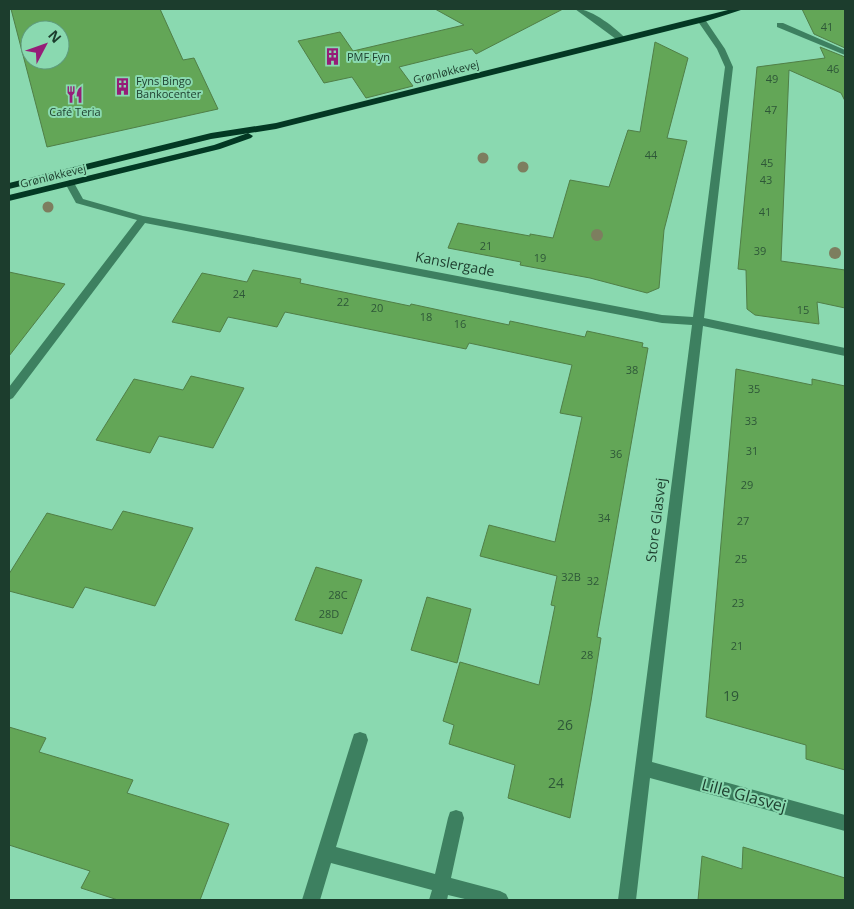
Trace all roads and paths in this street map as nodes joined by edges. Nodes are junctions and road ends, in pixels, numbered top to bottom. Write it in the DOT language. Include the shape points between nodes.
graph roads {
  1 [pos="579,9"];
  2 [pos="600,9"];
  3 [pos="740,9"];
  4 [pos="589,14"];
  5 [pos="701,20"];
  6 [pos="780,25"];
  7 [pos="622,40"];
  8 [pos="845,52"];
  9 [pos="276,126"];
  10 [pos="70,183"];
  11 [pos="9,186"];
  12 [pos="9,198"];
  13 [pos="143,219"];
  14 [pos="698,321"];
  15 [pos="845,352"];
  16 [pos="9,395"];
  17 [pos="360,740"];
  18 [pos="643,768"];
  19 [pos="456,818"];
  20 [pos="845,823"];
  21 [pos="326,853"];
  22 [pos="439,892"];
  23 [pos="311,900"];
  24 [pos="500,900"];
  25 [pos="627,900"];
  1 -- 4 [label="street"];
  2 -- 4 [label="street"];
  3 -- 5 [label="main road"];
  4 -- 7 [label="street"];
  5 -- 7 [label="main road, Grønløkkevej"];
  5 -- 14 [label="street, Store Glasvej" via="729,67"];
  6 -- 8 [label="street"];
  7 -- 9 [label="main road, Grønløkkevej"];
  9 -- 10 [label="main road, Grønløkkevej" via="217,146"];
  9 -- 11 [label="main road, Grønløkkevej" via="211,136"];
  10 -- 12 [label="main road, Grønløkkevej"];
  10 -- 13 [label="street, Kanslergade" via="79,201"];
  13 -- 14 [label="street, Kanslergade" via="652,317"];
  13 -- 16 [label="street"];
  14 -- 15 [label="street, Kanslergade"];
  14 -- 18 [label="street, Store Glasvej"];
  17 -- 21 [label="street"];
  18 -- 20 [label="street, Lille Glasvej"];
  18 -- 25 [label="street, Store Glasvej"];
  19 -- 22 [label="street"];
  21 -- 22 [label="street"];
  21 -- 23 [label="street"];
  22 -- 24 [label="street"];
}
